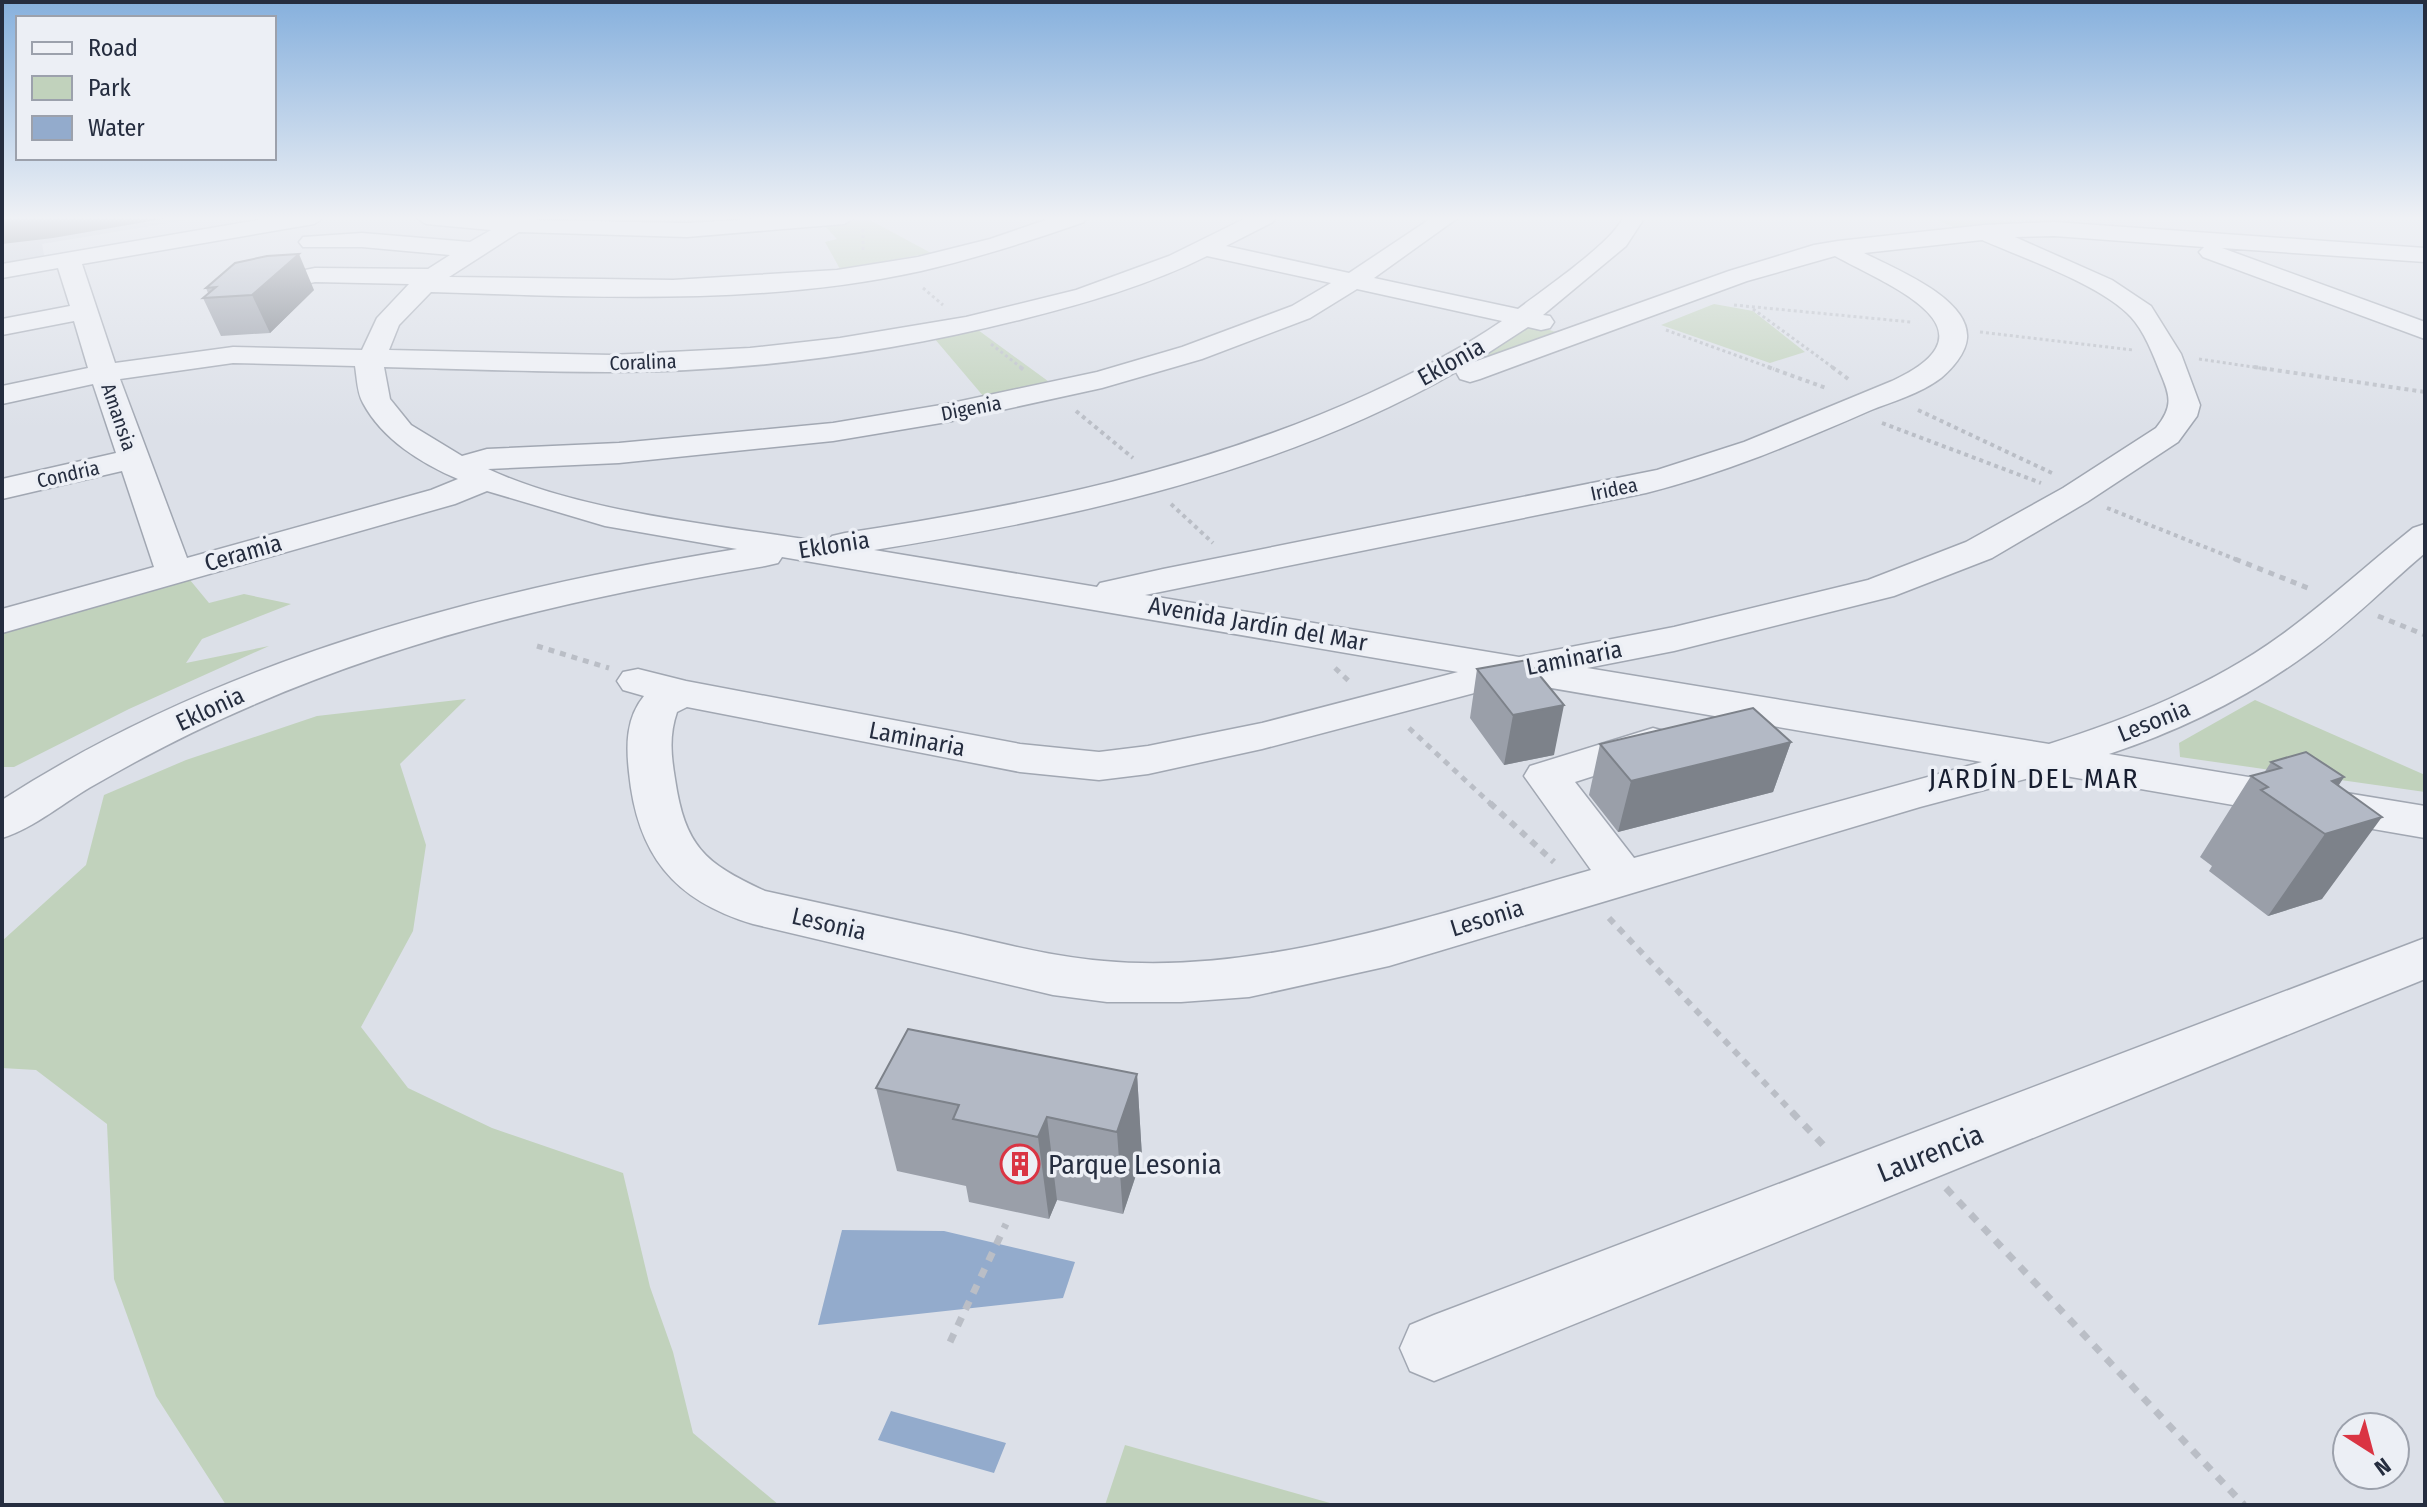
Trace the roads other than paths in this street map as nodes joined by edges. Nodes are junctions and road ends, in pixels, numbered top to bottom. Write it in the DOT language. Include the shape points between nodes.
graph roads {
  1 [pos="77,287"];
  2 [pos="259,287"];
  3 [pos="424,287"];
  4 [pos="591,287"];
  5 [pos="702,287"];
  6 [pos="1108,287"];
  7 [pos="1343,287"];
  8 [pos="1387,287"];
  9 [pos="1561,287"];
  10 [pos="1707,287"];
  11 [pos="1909,287"];
  12 [pos="2106,287"];
  13 [pos="2304,287"];
  14 [pos="228,294"];
  15 [pos="84,311"];
  16 [pos="1523,318"];
  17 [pos="2,327"];
  18 [pos="2425,331"];
  19 [pos="1581,332"];
  20 [pos="371,358"];
  21 [pos="104,373"];
  22 [pos="2,395"];
  23 [pos="1362,410"];
  24 [pos="134,458"];
  25 [pos="470,474"];
  26 [pos="2,489"];
  27 [pos="707,533"];
  28 [pos="2425,535"];
  29 [pos="803,550"];
  30 [pos="685,567"];
  31 [pos="174,573"];
  32 [pos="1092,596"];
  33 [pos="2,621"];
  34 [pos="1519,669"];
  35 [pos="660,687"];
  36 [pos="1653,742"];
  37 [pos="2053,758"];
  38 [pos="10,811"];
  39 [pos="2425,822"];
  40 [pos="1603,884"];
  41 [pos="2425,958"];
  42 [pos="1434,1348"];
  1 -- 15 [label="street, Amansia"];
  2 -- 14 [label="street"];
  3 -- 20 [label="street" via="386,324"];
  4 -- 5 [label="street"];
  6 -- 20 [label="street, Coralina" via="966,325 796,352 657,363"];
  7 -- 25 [label="street, Digenia" via="1301,312 1218,344 1001,403 774,439 487,459"];
  8 -- 16 [label="street"];
  9 -- 16 [label="street, Eklonia"];
  10 -- 19 [label="street"];
  11 -- 32 [label="street, Iridea" via="1934,301 1953,328 1952,346 1941,363 1760,448 1653,481"];
  12 -- 34 [label="street, Laminaria" via="2149,321 2185,405 2167,435 2080,492 1979,550 1881,588 1674,639"];
  13 -- 18 [label="street"];
  15 -- 17 [label="street"];
  15 -- 21 [label="street, Amansia"];
  16 -- 19 [label="street"];
  16 -- 23 [label="street, Eklonia"];
  19 -- 23 [label="street"];
  20 -- 21 [label="street, Coralina" via="233,355"];
  20 -- 25 [label="street, Avenida Jardín del Mar" via="371,383 384,413 409,439"];
  21 -- 22 [label="street, Coralina"];
  21 -- 24 [label="street, Amansia"];
  23 -- 29 [label="street, Eklonia" via="1148,482 985,520"];
  24 -- 26 [label="street, Condria"];
  24 -- 31 [label="street, Amansia"];
  25 -- 27 [label="street, Avenida Jardín del Mar" via="591,513"];
  25 -- 31 [label="street, Ceramia" via="443,497"];
  27 -- 29 [label="street, Avenida Jardín del Mar"];
  27 -- 30 [label="street" via="708,551"];
  28 -- 37 [label="street, Lesonia" via="2295,644 2217,693 2135,731"];
  29 -- 30 [label="street, Eklonia"];
  29 -- 32 [label="street, Avenida Jardín del Mar"];
  30 -- 38 [label="street, Eklonia" via="520,601 320,662 196,714"];
  31 -- 33 [label="street, Ceramia"];
  32 -- 34 [label="street, Avenida Jardín del Mar"];
  34 -- 35 [label="street, Laminaria" via="1262,736 1099,766 995,754"];
  34 -- 37 [label="street, Avenida Jardín del Mar"];
  35 -- 40 [label="street, Lesonia" via="647,733 655,812 662,832 690,870 753,906 1053,975 1107,982 1249,977 1389,947"];
  36 -- 40 [label="street" via="1546,776"];
  37 -- 39 [label="street, Avenida Jardín del Mar"];
  37 -- 40 [label="street, Lesonia"];
  41 -- 42 [label="street, Laurencia"];
}
